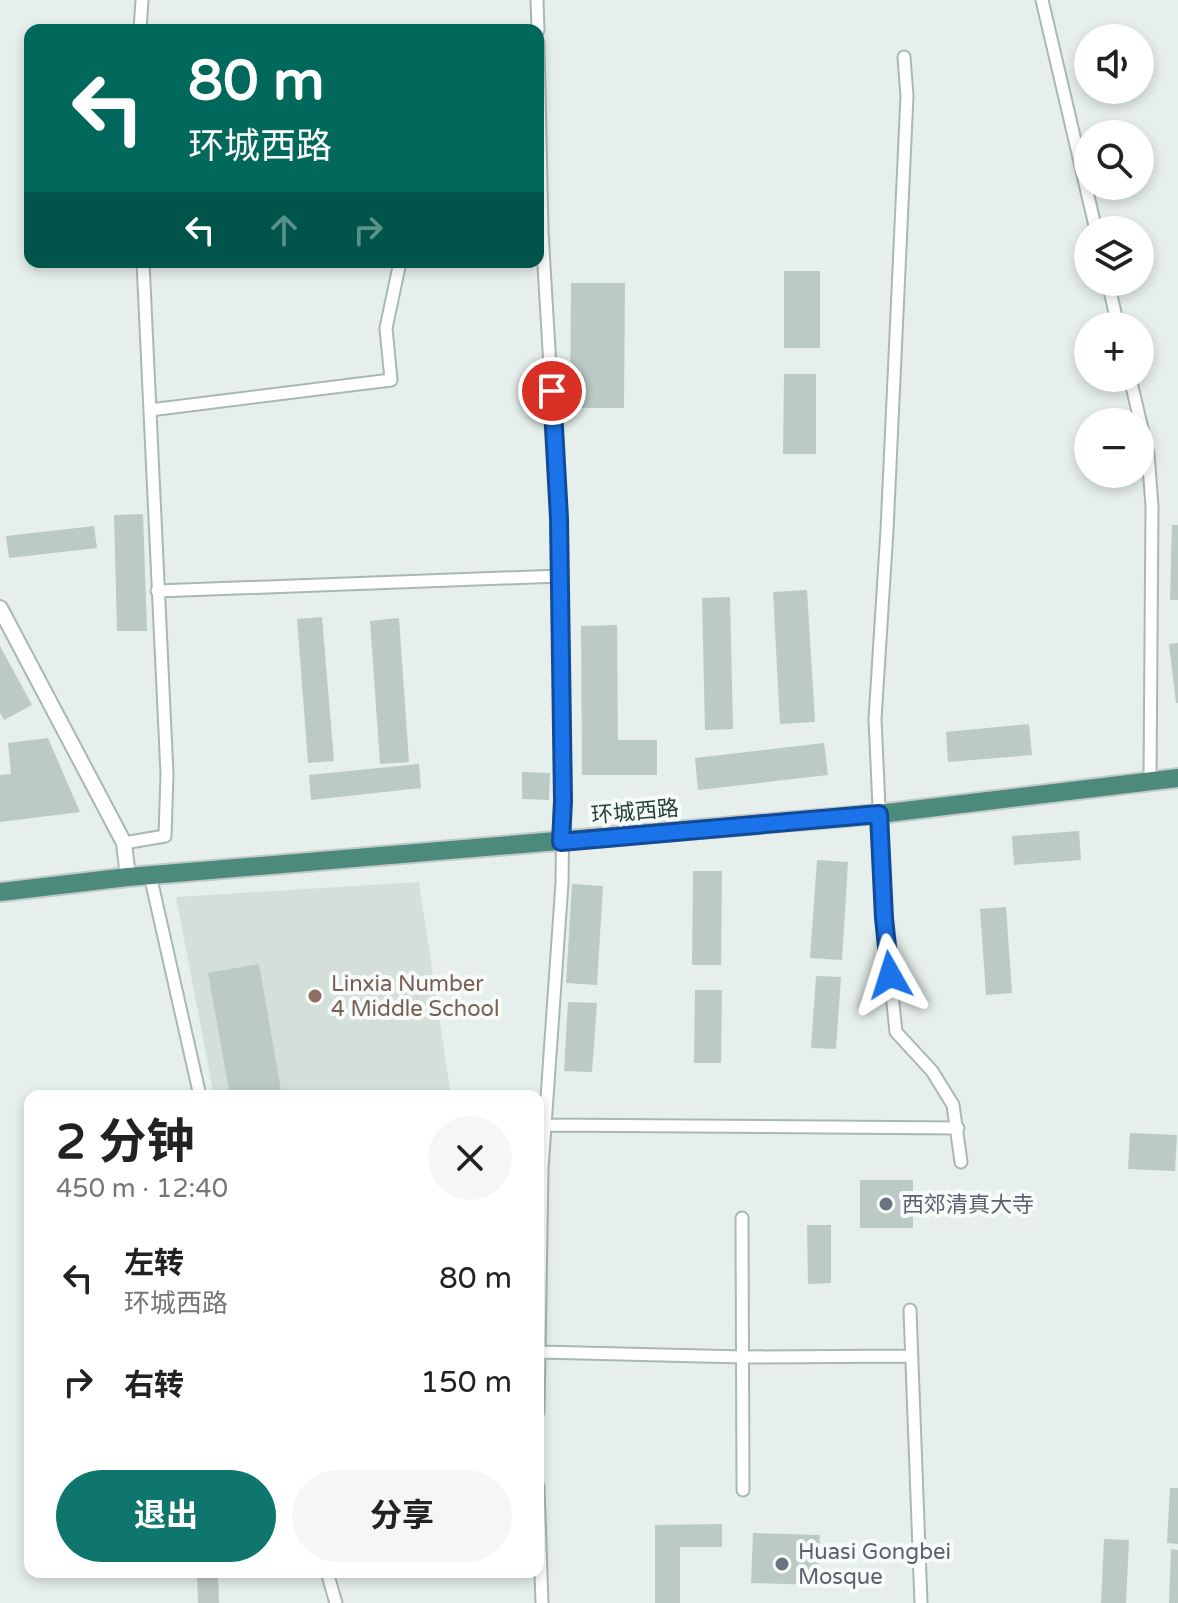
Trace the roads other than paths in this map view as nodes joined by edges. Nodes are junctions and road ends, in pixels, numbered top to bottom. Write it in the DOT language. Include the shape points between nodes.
graph roads {
  1 [pos="142,0"];
  2 [pos="537,0"];
  3 [pos="1042,0"];
  4 [pos="140,24"];
  5 [pos="538,24"];
  6 [pos="904,57"];
  7 [pos="1093,216"];
  8 [pos="544,266"];
  9 [pos="143,268"];
  10 [pos="399,268"];
  11 [pos="1133,392"];
  12 [pos="150,410"];
  13 [pos="560,576"];
  14 [pos="157,591"];
  15 [pos="0,608"];
  16 [pos="1178,778"];
  17 [pos="1150,780"];
  18 [pos="879,814"];
  19 [pos="561,842"];
  20 [pos="124,843"];
  21 [pos="150,875"];
  22 [pos="128,877"];
  23 [pos="0,892"];
  24 [pos="199,1090"];
  25 [pos="545,1125"];
  26 [pos="958,1128"];
  27 [pos="544,1144"];
  28 [pos="961,1162"];
  29 [pos="742,1218"];
  30 [pos="910,1310"];
  31 [pos="544,1352"];
  32 [pos="911,1356"];
  33 [pos="743,1357"];
  34 [pos="743,1490"];
  35 [pos="329,1578"];
  36 [pos="541,1578"];
  37 [pos="336,1603"];
  38 [pos="542,1603"];
  39 [pos="921,1603"];
  1 -- 4 [label="street"];
  2 -- 5 [label="street"];
  3 -- 7 [label="street"];
  6 -- 18 [label="street" via="898,331 875,719"];
  8 -- 13 [label="street"];
  9 -- 12 [label="street"];
  10 -- 12 [label="street" via="386,328 391,380"];
  11 -- 17 [label="street" via="1148,454 1152,506"];
  12 -- 14 [label="street"];
  13 -- 14 [label="street"];
  13 -- 19 [label="street"];
  14 -- 20 [label="street" via="167,774 165,836"];
  15 -- 20 [label="street"];
  16 -- 17 [label="highway, 环城西路"];
  17 -- 18 [label="highway, 环城西路"];
  18 -- 19 [label="highway, 环城西路"];
  18 -- 26 [label="street" via="896,1032 932,1071 953,1105"];
  19 -- 21 [label="highway, 环城西路"];
  19 -- 25 [label="street"];
  20 -- 22 [label="street"];
  21 -- 22 [label="highway, 环城西路"];
  21 -- 24 [label="street"];
  22 -- 23 [label="highway, 环城西路"];
  25 -- 26 [label="street"];
  25 -- 27 [label="street"];
  26 -- 28 [label="street"];
  29 -- 33 [label="street"];
  30 -- 32 [label="street"];
  31 -- 33 [label="street"];
  32 -- 33 [label="street"];
  32 -- 39 [label="street"];
  33 -- 34 [label="street"];
  35 -- 37 [label="street"];
  36 -- 38 [label="street"];
}
